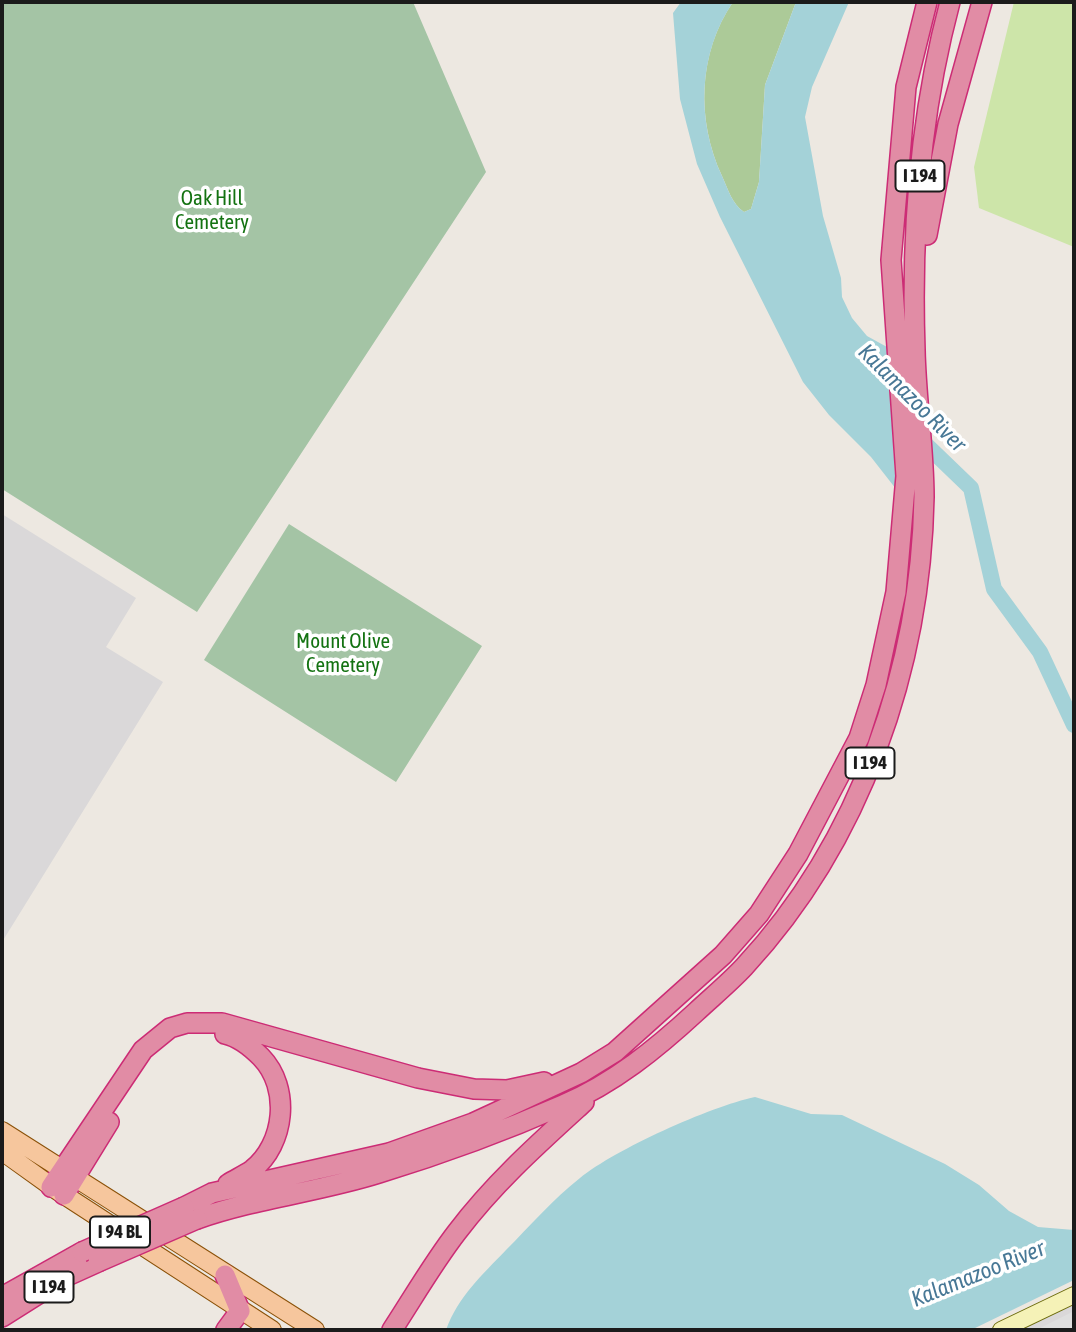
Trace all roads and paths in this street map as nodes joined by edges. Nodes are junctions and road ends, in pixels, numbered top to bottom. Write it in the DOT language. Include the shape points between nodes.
graph roads {
  1 [pos="925,2"];
  2 [pos="950,2"];
  3 [pos="982,2"];
  4 [pos="914,308"];
  5 [pos="579,1073"];
  6 [pos="602,1087"];
  7 [pos="2,1131"];
  8 [pos="2,1151"];
  9 [pos="63,1183"];
  10 [pos="212,1193"];
  11 [pos="190,1213"];
  12 [pos="90,1257"];
  13 [pos="225,1275"];
  14 [pos="1074,1295"];
  15 [pos="2,1297"];
  16 [pos="240,1311"];
  17 [pos="2,1317"];
  18 [pos="226,1330"];
  19 [pos="272,1330"];
  20 [pos="315,1330"];
  21 [pos="392,1330"];
  22 [pos="1001,1330"];
  1 -- 5 [label="highway, I 194" via="906,87 891,260 905,456 896,592 859,738 798,854 758,914 723,955 640,1031"];
  2 -- 4 [label="highway, I 194" via="920,171"];
  3 -- 4 [label="highway" via="948,124"];
  4 -- 6 [label="highway, I 194" via="923,455 921,526 915,599 899,686 881,738 815,873 775,930 742,969 662,1043"];
  5 -- 9 [label="highway" via="507,1090 474,1089 418,1079 222,1023 187,1023 170,1028 132,1064"];
  5 -- 10 [label="highway, I 194" via="473,1123 389,1153"];
  6 -- 11 [label="highway, I 194" via="378,1174"];
  6 -- 21 [label="highway" via="509,1171 479,1205"];
  7 -- 9 [label="main road, I 94 BL"];
  8 -- 9 [label="main road, I 94 BL"];
  9 -- 10 [label="highway" via="161,1045 179,1035 203,1032 229,1035 250,1046 267,1063 281,1107 279,1126 262,1160"];
  9 -- 13 [label="main road, I 94 BL"];
  9 -- 16 [label="main road, I 94 BL"];
  10 -- 11 [label="highway, I 194"];
  11 -- 12 [label="highway, I 194, bridge"];
  12 -- 15 [label="highway, I 194"];
  12 -- 17 [label="highway, I 194"];
  13 -- 16 [label="highway"];
  13 -- 20 [label="main road, I 94 BL"];
  14 -- 22 [label="street"];
  16 -- 18 [label="highway"];
  16 -- 19 [label="main road, I 94 BL"];
}
